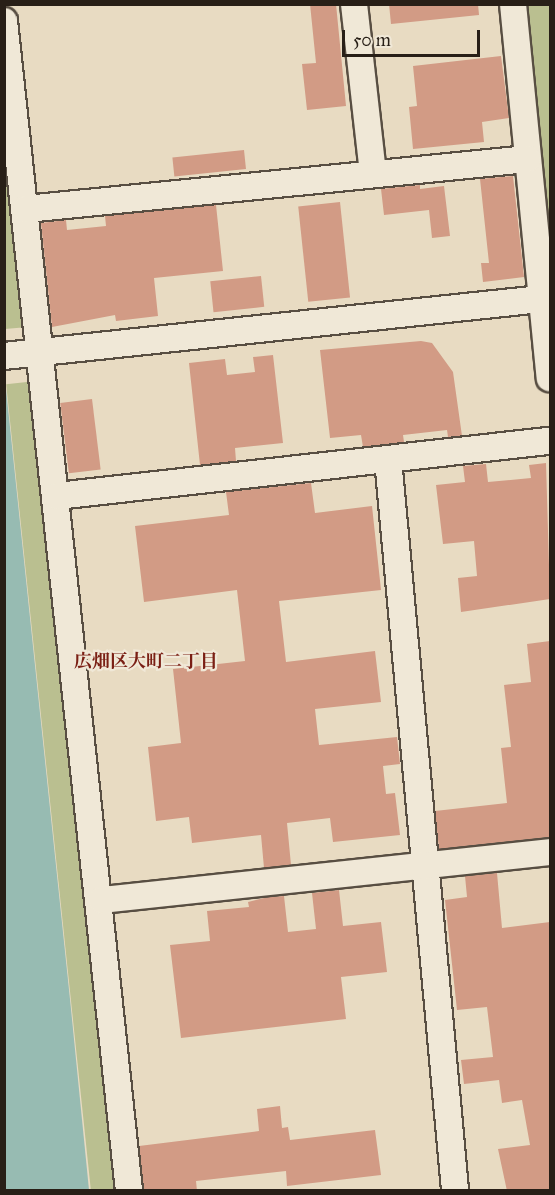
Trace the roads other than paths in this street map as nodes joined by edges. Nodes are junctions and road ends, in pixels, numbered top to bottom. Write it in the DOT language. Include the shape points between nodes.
graph roads {
  1 [pos="354,4"];
  2 [pos="513,4"];
  3 [pos="4,21"];
  4 [pos="528,159"];
  5 [pos="373,173"];
  6 [pos="26,209"];
  7 [pos="546,299"];
  8 [pos="40,352"];
  9 [pos="7,356"];
  10 [pos="550,378"];
  11 [pos="550,441"];
  12 [pos="388,459"];
  13 [pos="57,495"];
  14 [pos="550,852"];
  15 [pos="424,866"];
  16 [pos="102,900"];
  17 [pos="129,1191"];
  18 [pos="455,1191"];
  1 -- 5 [label="street"];
  2 -- 4 [label="street"];
  3 -- 6 [label="street"];
  4 -- 5 [label="street"];
  4 -- 7 [label="street"];
  5 -- 6 [label="street"];
  6 -- 8 [label="street"];
  7 -- 8 [label="street"];
  7 -- 10 [label="street"];
  8 -- 9 [label="street"];
  8 -- 13 [label="street"];
  11 -- 12 [label="street"];
  12 -- 13 [label="street"];
  12 -- 15 [label="street"];
  13 -- 16 [label="street"];
  14 -- 15 [label="street"];
  15 -- 16 [label="street"];
  15 -- 18 [label="street"];
  16 -- 17 [label="street"];
}
